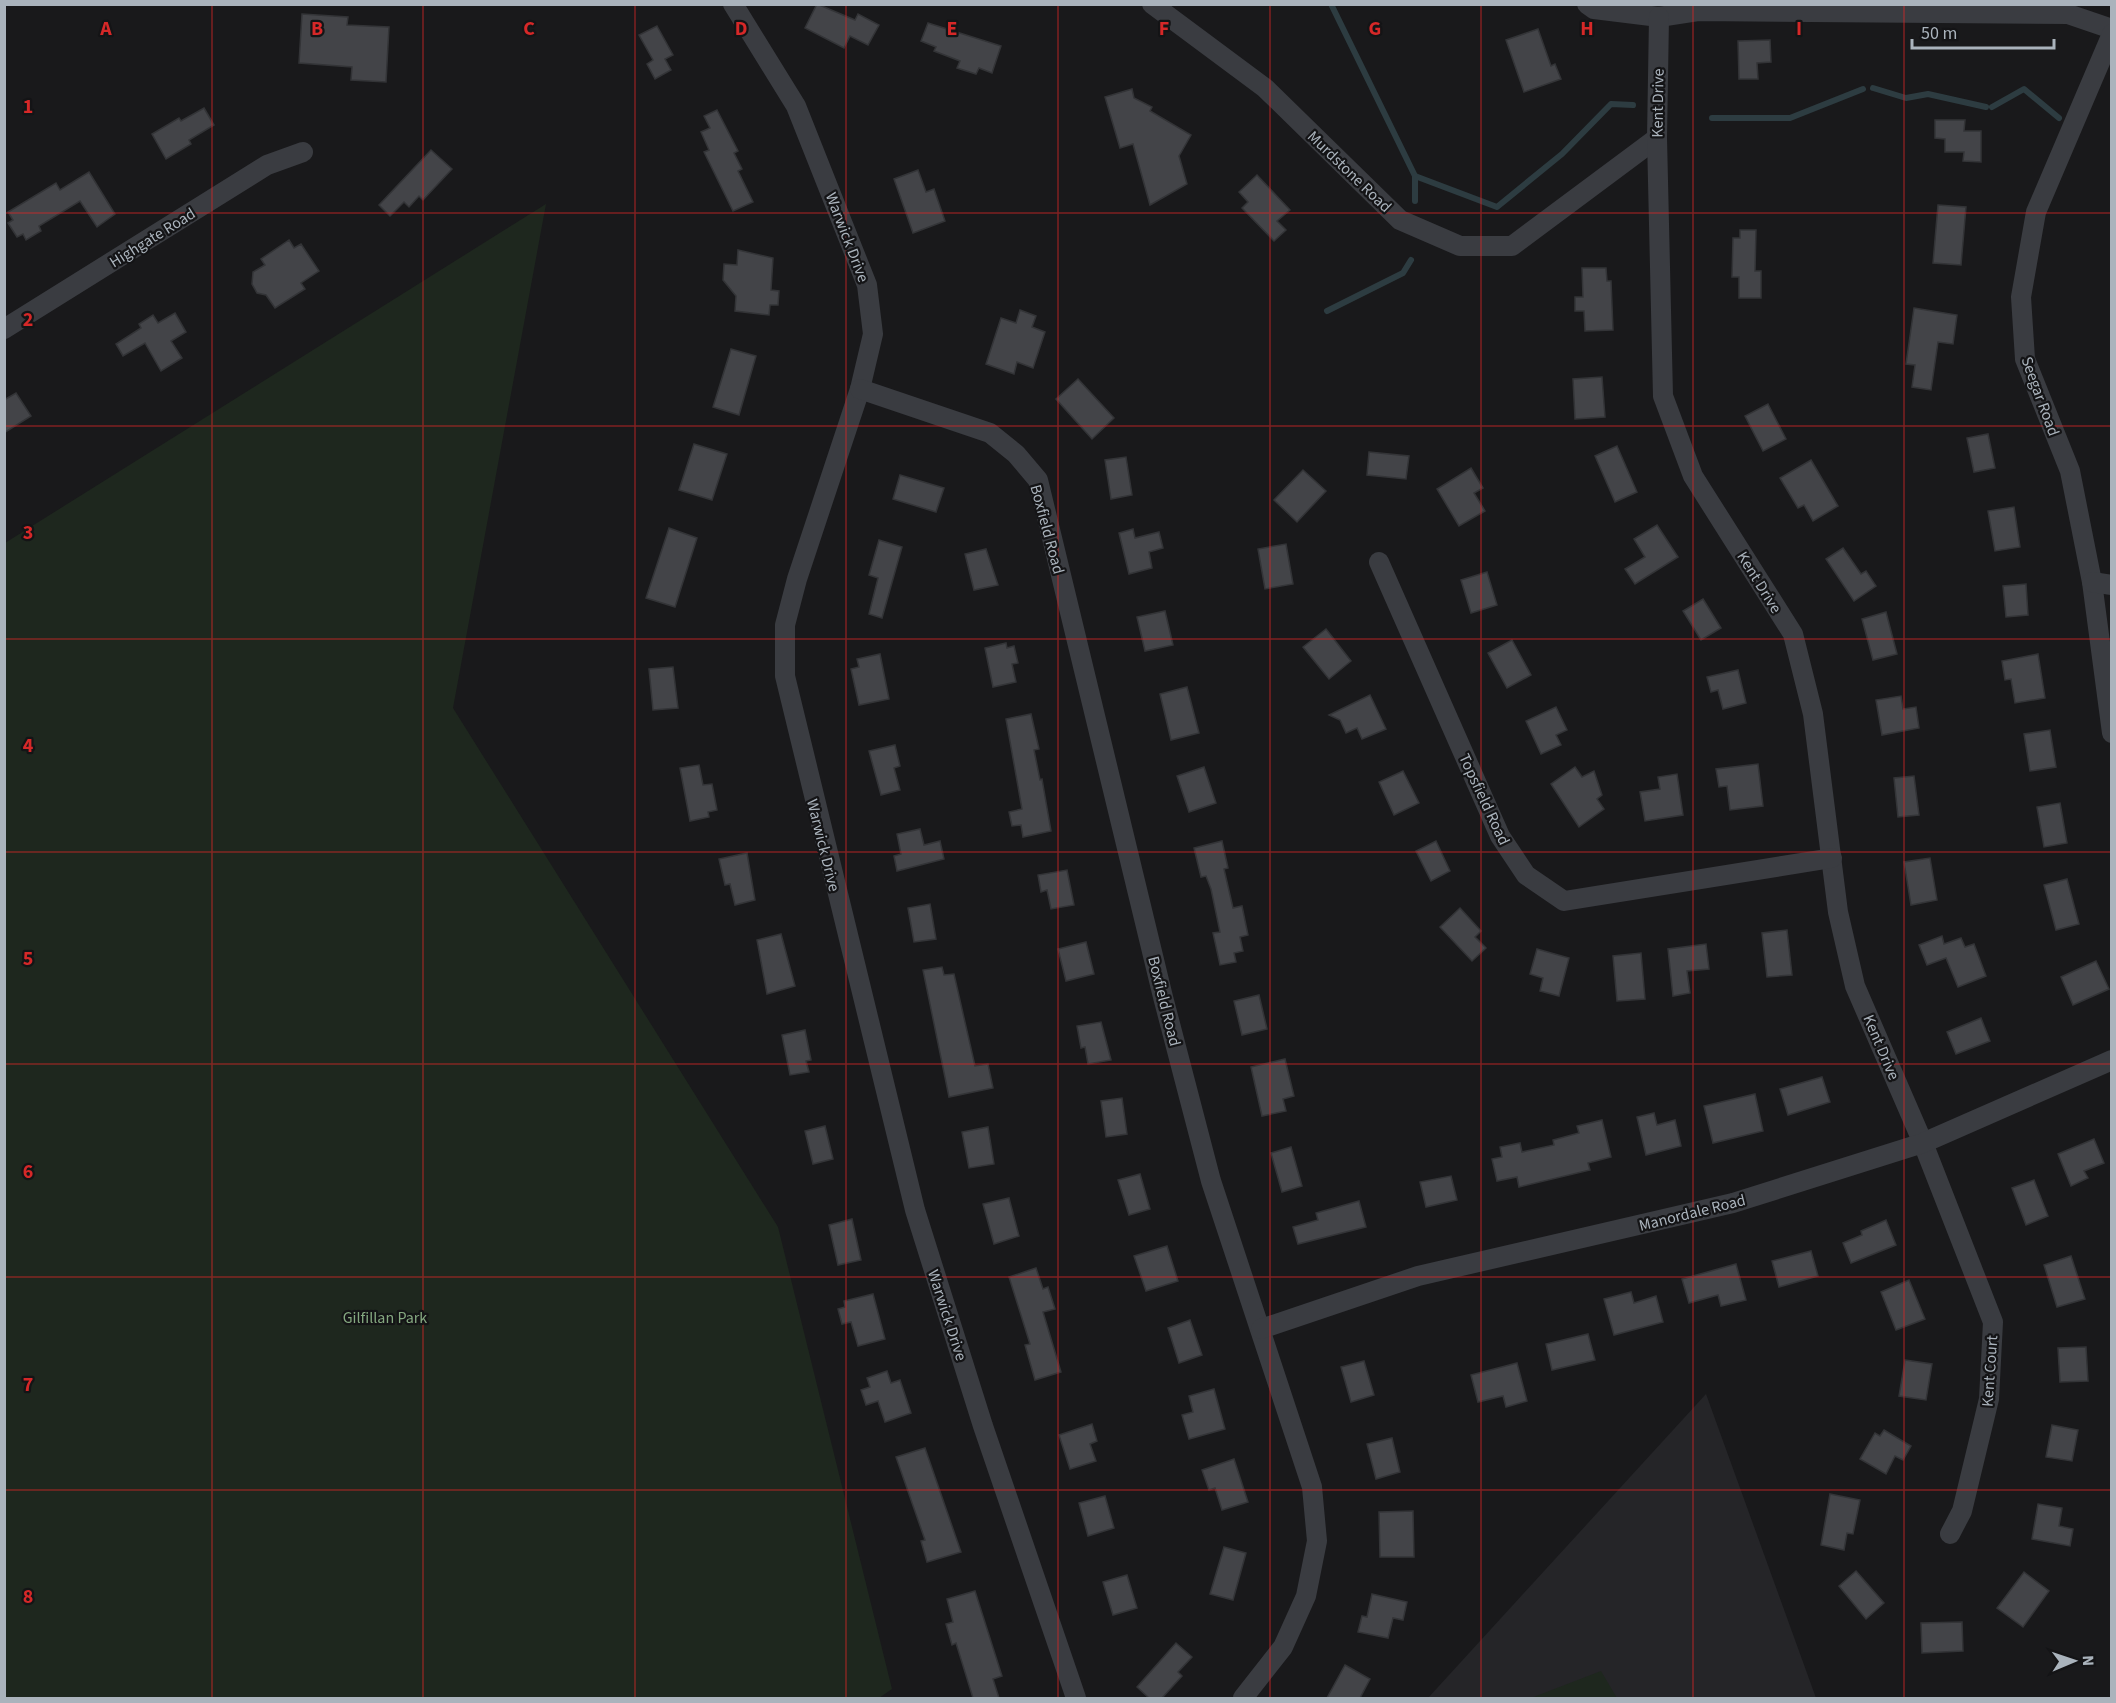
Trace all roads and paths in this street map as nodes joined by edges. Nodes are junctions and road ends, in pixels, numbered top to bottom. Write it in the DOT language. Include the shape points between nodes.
graph roads {
  1 [pos="733,4"];
  2 [pos="1152,4"];
  3 [pos="1587,4"];
  4 [pos="1659,17"];
  5 [pos="2112,29"];
  6 [pos="2112,34"];
  7 [pos="1657,138"];
  8 [pos="303,152"];
  9 [pos="4,329"];
  10 [pos="861,389"];
  11 [pos="1379,562"];
  12 [pos="2102,583"];
  13 [pos="2112,733"];
  14 [pos="1832,858"];
  15 [pos="2112,1060"];
  16 [pos="1923,1143"];
  17 [pos="1261,1329"];
  18 [pos="1950,1534"];
  19 [pos="1076,1698"];
  20 [pos="1243,1698"];
  1 -- 10 [label="street, Warwick Drive" via="796,106 867,285 873,334"];
  2 -- 7 [label="street, Murdstone Road" via="1266,88 1400,219 1460,246 1512,246"];
  3 -- 4 [label="street" via="1594,9"];
  4 -- 5 [label="street" via="1698,11 2068,14"];
  4 -- 7 [label="street, Kent Drive"];
  6 -- 12 [label="street, Seegar Road" via="2036,212 2021,297 2025,359 2070,471"];
  7 -- 14 [label="street, Kent Drive" via="1664,396 1693,476 1793,634 1813,714"];
  8 -- 9 [label="street, Highgate Road" via="267,165"];
  10 -- 17 [label="street, Boxfield Road" via="990,433 1016,454 1038,480 1211,1181"];
  10 -- 19 [label="street, Warwick Drive" via="796,579 785,625 784,676 915,1210"];
  11 -- 14 [label="street, Topsfield Road" via="1500,836 1526,875 1564,900"];
  12 -- 13 [label="street, Seegar Road"];
  14 -- 16 [label="street, Kent Drive" via="1838,912 1855,986"];
  15 -- 16 [label="street, Manordale Road"];
  16 -- 17 [label="street, Manordale Road" via="1733,1203 1418,1276"];
  16 -- 18 [label="street, Kent Court" via="1993,1322 1989,1399 1962,1511"];
  17 -- 20 [label="street, Boxfield Road" via="1312,1487 1317,1541 1306,1596 1283,1647"];
}
